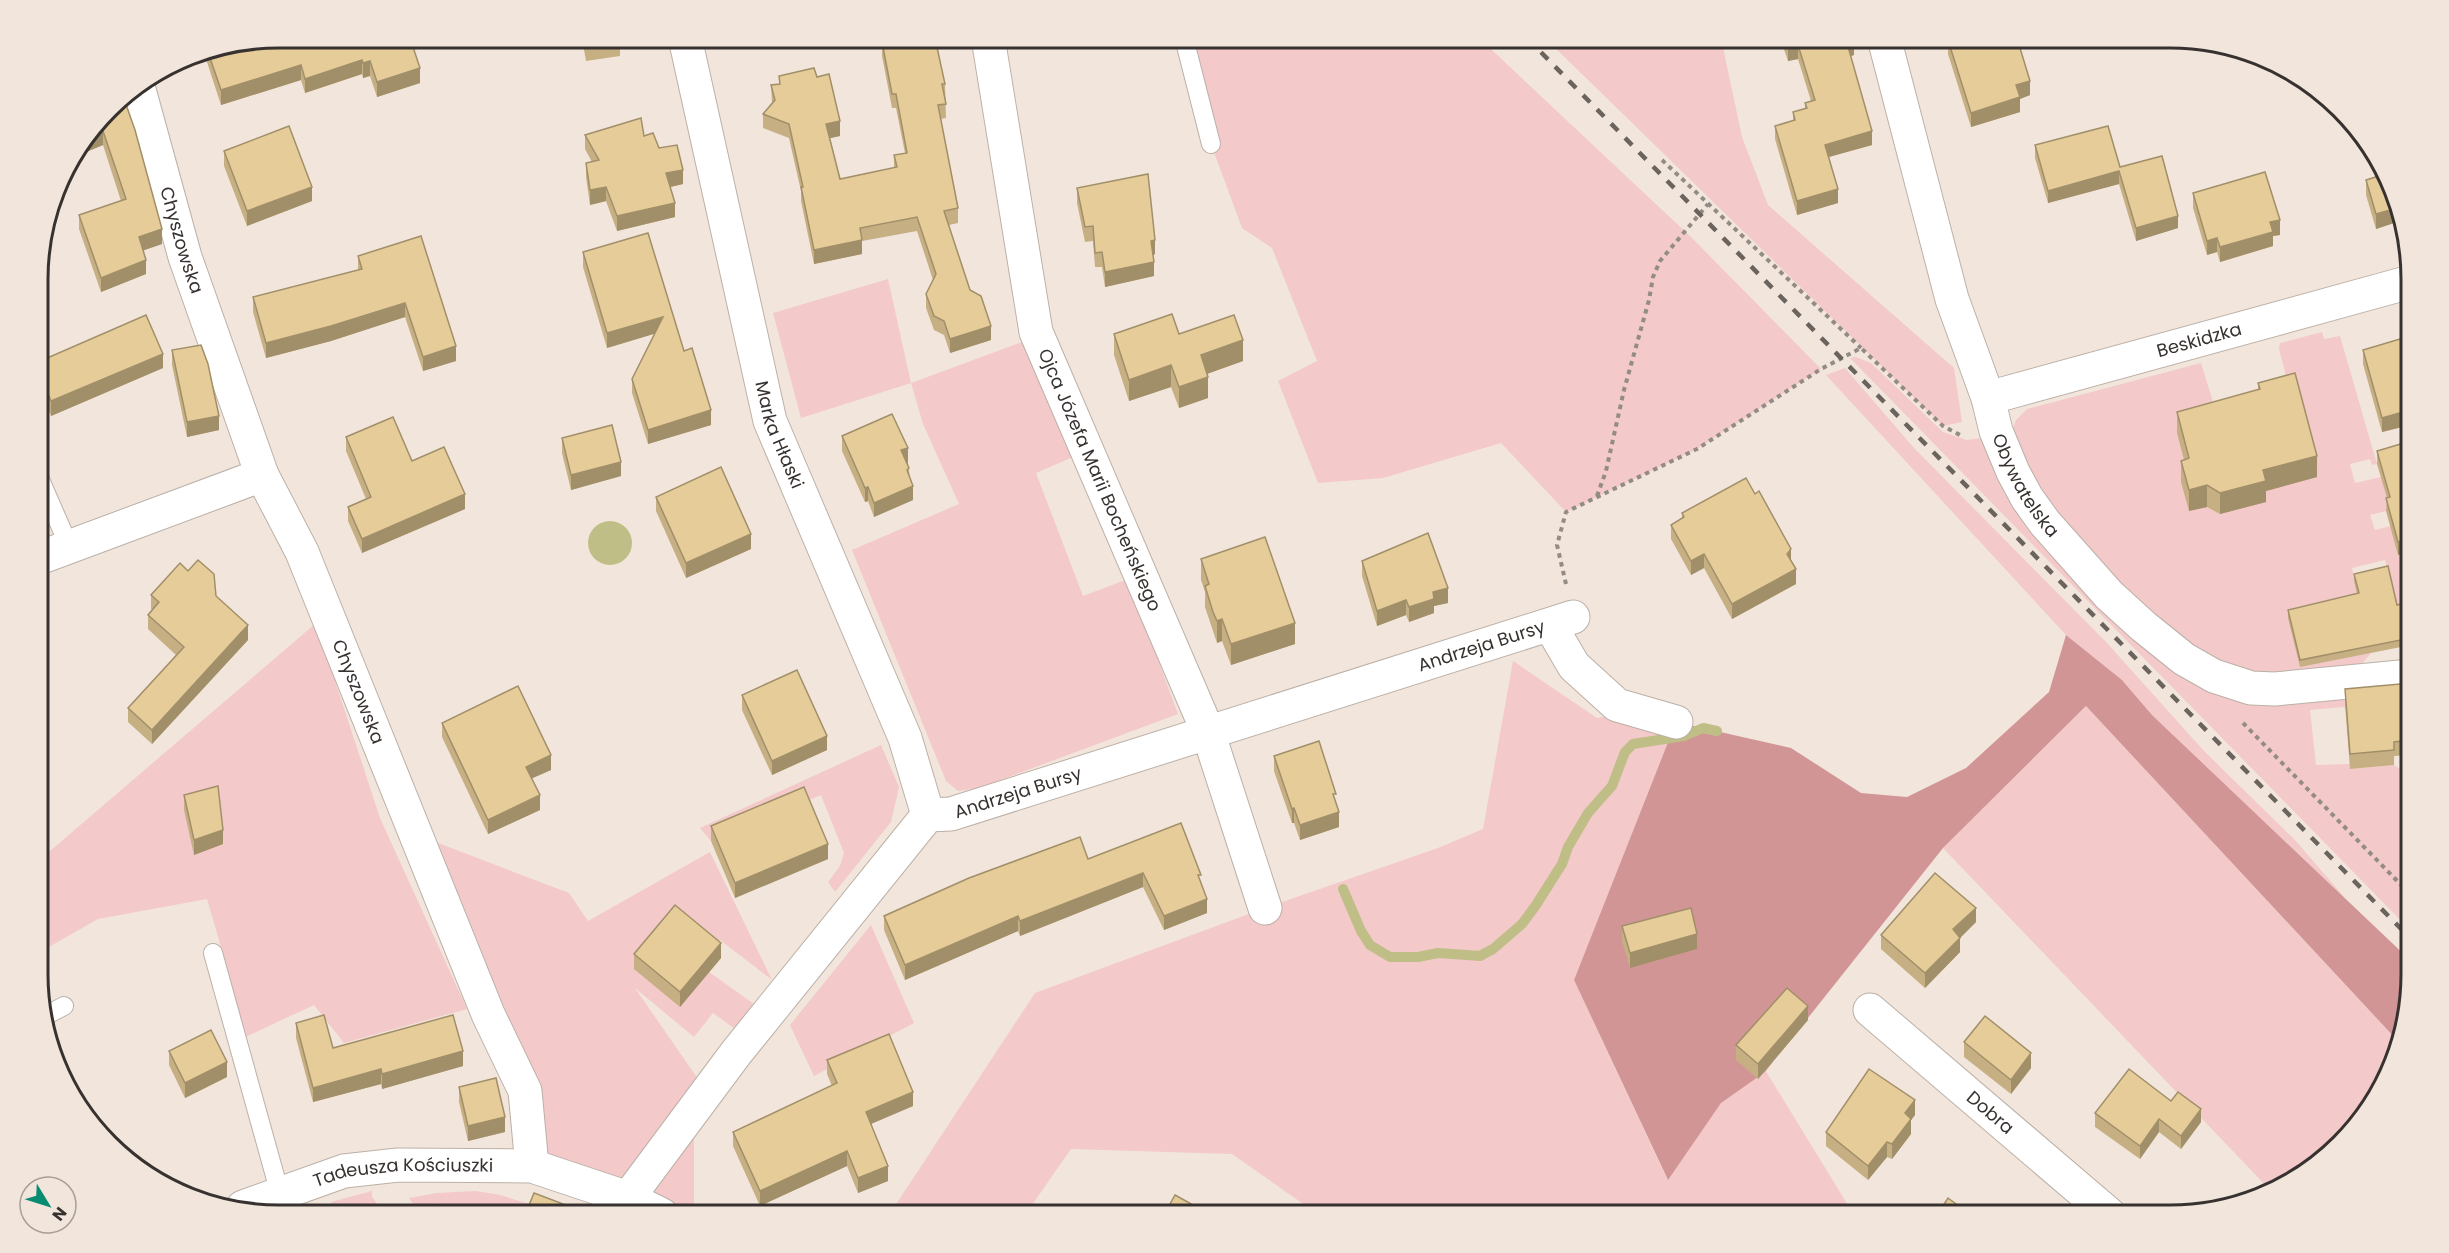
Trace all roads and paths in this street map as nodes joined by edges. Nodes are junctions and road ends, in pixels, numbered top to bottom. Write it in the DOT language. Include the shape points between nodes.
graph roads {
  1 [pos="687,48"];
  2 [pos="990,48"];
  3 [pos="1187,48"];
  4 [pos="1887,48"];
  5 [pos="140,95"];
  6 [pos="1211,144"];
  7 [pos="1662,160"];
  8 [pos="1708,204"];
  9 [pos="2401,284"];
  10 [pos="1861,348"];
  11 [pos="1988,398"];
  12 [pos="1996,431"];
  13 [pos="262,475"];
  14 [pos="48,496"];
  15 [pos="1597,497"];
  16 [pos="69,546"];
  17 [pos="48,554"];
  18 [pos="1562,621"];
  19 [pos="2401,677"];
  20 [pos="2241,685"];
  21 [pos="1676,722"];
  22 [pos="1208,732"];
  23 [pos="928,815"];
  24 [pos="2401,886"];
  25 [pos="1265,908"];
  26 [pos="213,953"];
  27 [pos="64,1006"];
  28 [pos="1870,1010"];
  29 [pos="51,1013"];
  30 [pos="532,1166"];
  31 [pos="280,1194"];
  32 [pos="628,1198"];
  33 [pos="253,1204"];
  34 [pos="642,1205"];
  35 [pos="2098,1205"];
  1 -- 23 [label="street, Marka Hłaski" via="770,421 904,738"];
  2 -- 22 [label="street, Ojca Józefa Marii Bocheńskiego" via="1036,332"];
  3 -- 6 [label="lane"];
  4 -- 11 [label="street, Obywatelska" via="1952,298"];
  5 -- 13 [label="street, Chyszowska" via="185,257"];
  7 -- 8 [label="path"];
  8 -- 10 [label="path"];
  8 -- 15 [label="path" via="1660,261 1653,277"];
  9 -- 11 [label="street, Beskidzka"];
  10 -- 12 [label="path" via="1944,426 1960,435"];
  10 -- 15 [label="path" via="1697,448"];
  11 -- 12 [label="street, Obywatelska"];
  12 -- 20 [label="street, Obywatelska" via="2026,498 2109,595 2184,659 2214,676"];
  13 -- 16 [label="street"];
  13 -- 30 [label="street, Chyszowska" via="302,552 488,1014 525,1091"];
  14 -- 16 [label="lane"];
  15 -- 18 [label="path" via="1566,512 1557,545"];
  16 -- 17 [label="street"];
  18 -- 21 [label="street" via="1574,666 1617,705"];
  18 -- 22 [label="street, Andrzeja Bursy"];
  19 -- 20 [label="street, Obywatelska" via="2296,688"];
  20 -- 24 [label="path" via="2239,718"];
  22 -- 23 [label="street, Andrzeja Bursy" via="951,814"];
  22 -- 25 [label="street, Ojca Józefa Marii Bocheńskiego"];
  23 -- 32 [label="street" via="736,1053"];
  26 -- 31 [label="lane"];
  27 -- 29 [label="lane"];
  28 -- 35 [label="street, Dobra"];
  30 -- 31 [label="street, Tadeusza Kościuszki" via="398,1165 344,1171"];
  30 -- 32 [label="street"];
  31 -- 33 [label="street, Tadeusza Kościuszki"];
  32 -- 34 [label="street"];
}
